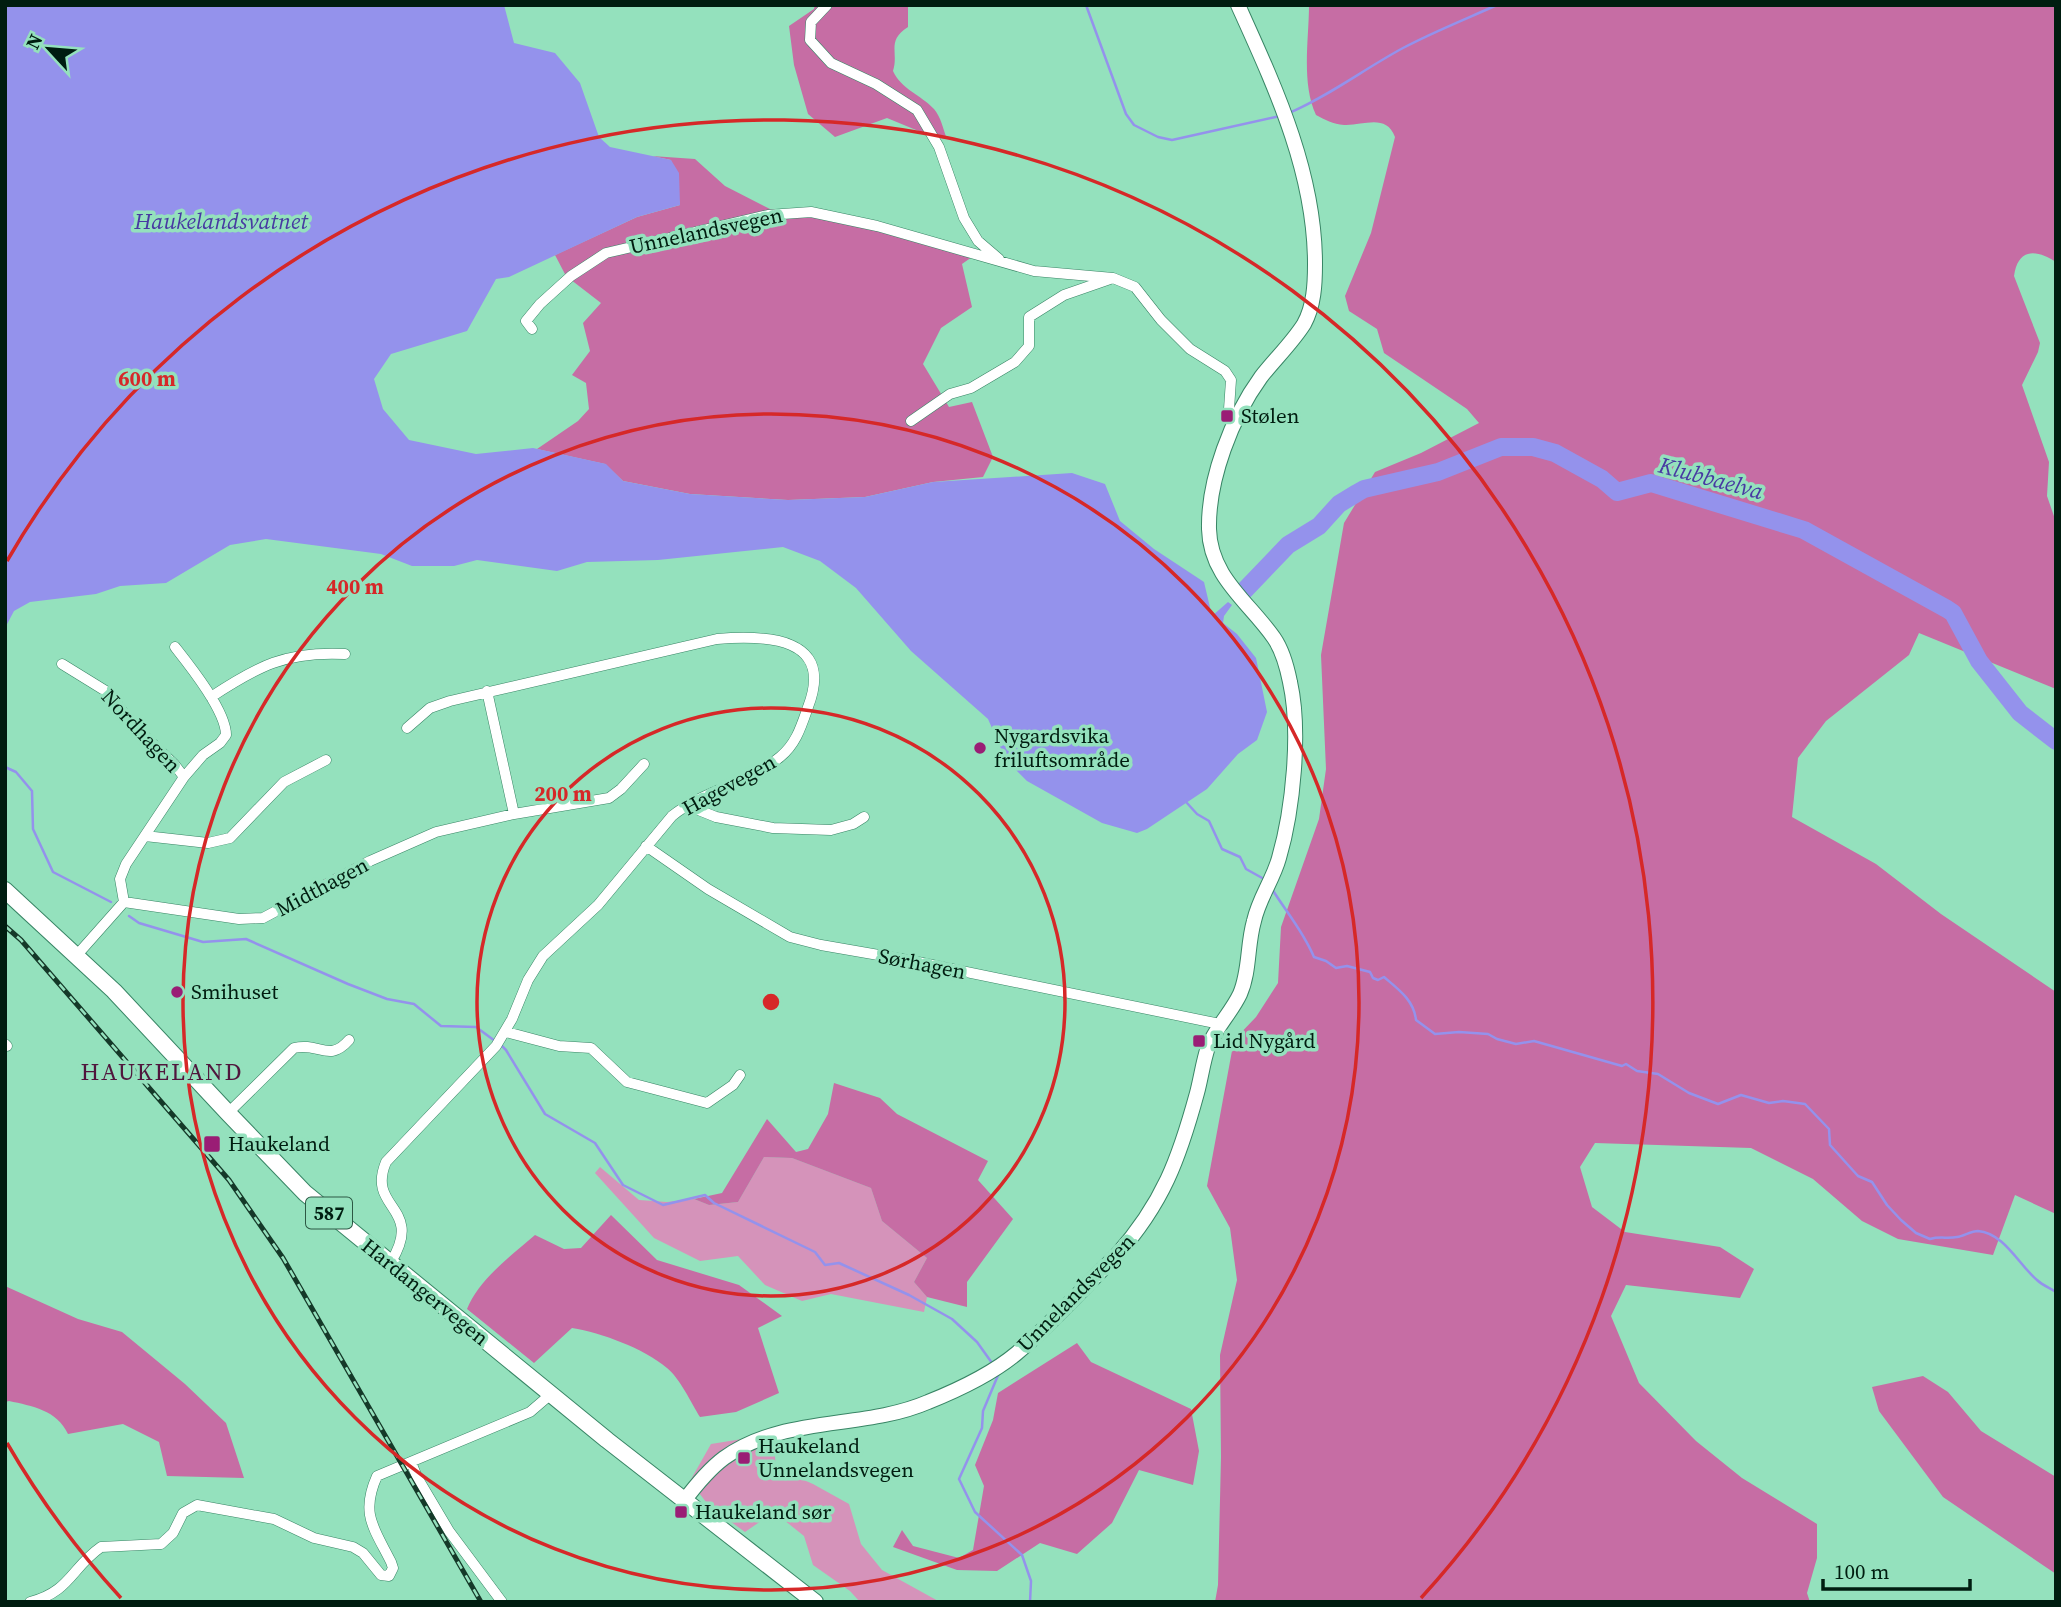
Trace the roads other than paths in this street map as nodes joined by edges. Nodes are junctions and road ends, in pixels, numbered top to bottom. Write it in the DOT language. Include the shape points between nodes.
graph roads {
  1 [pos="827,5"];
  2 [pos="1238,5"];
  3 [pos="1002,262"];
  4 [pos="1113,278"];
  5 [pos="532,329"];
  6 [pos="1237,416"];
  7 [pos="911,421"];
  8 [pos="175,647"];
  9 [pos="345,654"];
  10 [pos="62,664"];
  11 [pos="487,691"];
  12 [pos="211,697"];
  13 [pos="407,728"];
  14 [pos="326,760"];
  15 [pos="644,764"];
  16 [pos="184,777"];
  17 [pos="686,805"];
  18 [pos="514,814"];
  19 [pos="864,817"];
  20 [pos="145,836"];
  21 [pos="646,846"];
  22 [pos="5,890"];
  23 [pos="124,902"];
  24 [pos="77,955"];
  25 [pos="1220,1024"];
  26 [pos="501,1039"];
  27 [pos="349,1040"];
  28 [pos="740,1075"];
  29 [pos="228,1114"];
  30 [pos="391,1262"];
  31 [pos="551,1394"];
  32 [pos="411,1462"];
  33 [pos="684,1501"];
  34 [pos="30,1602"];
  35 [pos="502,1602"];
  36 [pos="815,1602"];
  1 -- 3 [label="street, Unnelandsvegen" via="810,22 810,40 831,63 917,110 939,146 964,218 978,241"];
  2 -- 6 [label="main road, Unnelandsvegen" via="1280,98 1296,147 1315,231 1315,281 1304,323"];
  3 -- 4 [label="street, Unnelandsvegen" via="1034,271"];
  3 -- 5 [label="street, Unnelandsvegen" via="877,226 789,212 606,253 540,303 526,321"];
  4 -- 6 [label="street, Unnelandsvegen" via="1135,287 1190,349 1224,371 1231,380 1229,409"];
  4 -- 7 [label="street" via="1064,295 1029,317 1028,346 1015,362 971,388 950,394"];
  6 -- 25 [label="main road, Unnelandsvegen" via="1212,498 1211,548 1224,579 1282,653 1292,688 1294,770 1279,861 1254,918 1240,993"];
  8 -- 12 [label="street, Nordhagen"];
  9 -- 12 [label="street" via="275,660"];
  10 -- 16 [label="street, Nordhagen" via="109,693 131,723"];
  11 -- 13 [label="street, Hagevegen" via="430,708"];
  11 -- 17 [label="street, Hagevegen" via="717,639 763,638 800,649 812,662 816,682 792,747 764,769"];
  11 -- 18 [label="street"];
  12 -- 16 [label="street, Nordhagen" via="226,735"];
  14 -- 20 [label="street" via="284,782 230,838 208,843"];
  15 -- 18 [label="street, Midthagen" via="609,798"];
  16 -- 20 [label="street, Nordhagen"];
  17 -- 19 [label="street" via="716,817 773,828 831,830"];
  17 -- 21 [label="street, Hagevegen"];
  18 -- 23 [label="street, Midthagen" via="414,840 263,918 239,919"];
  20 -- 23 [label="street, Nordhagen" via="122,872"];
  21 -- 25 [label="street, Sørhagen" via="790,937"];
  21 -- 26 [label="street, Hagevegen" via="598,905 543,956"];
  22 -- 24 [label="main road, Hardangervegen / 587"];
  23 -- 24 [label="street"];
  24 -- 29 [label="main road, Hardangervegen / 587"];
  25 -- 33 [label="main road, Unnelandsvegen" via="1160,1197 1131,1239 1016,1354 919,1406 793,1429 751,1442 712,1468"];
  26 -- 28 [label="street" via="591,1048 626,1082 707,1103"];
  26 -- 30 [label="street, Hagevegen" via="386,1162 380,1185 403,1232"];
  27 -- 29 [label="street" via="335,1052 307,1045 294,1048"];
  29 -- 30 [label="main road, Hardangervegen / 587" via="305,1193"];
  30 -- 31 [label="main road, Hardangervegen / 587"];
  31 -- 32 [label="street" via="530,1412"];
  31 -- 33 [label="main road, Hardangervegen / 587"];
  32 -- 34 [label="street" via="377,1476 369,1499 369,1516 393,1568 389,1576 381,1575 353,1547 314,1538 274,1519 197,1505 183,1513 161,1544 101,1547 54,1594"];
  32 -- 35 [label="street" via="449,1531"];
  33 -- 36 [label="main road, Hardangervegen / 587"];
}
